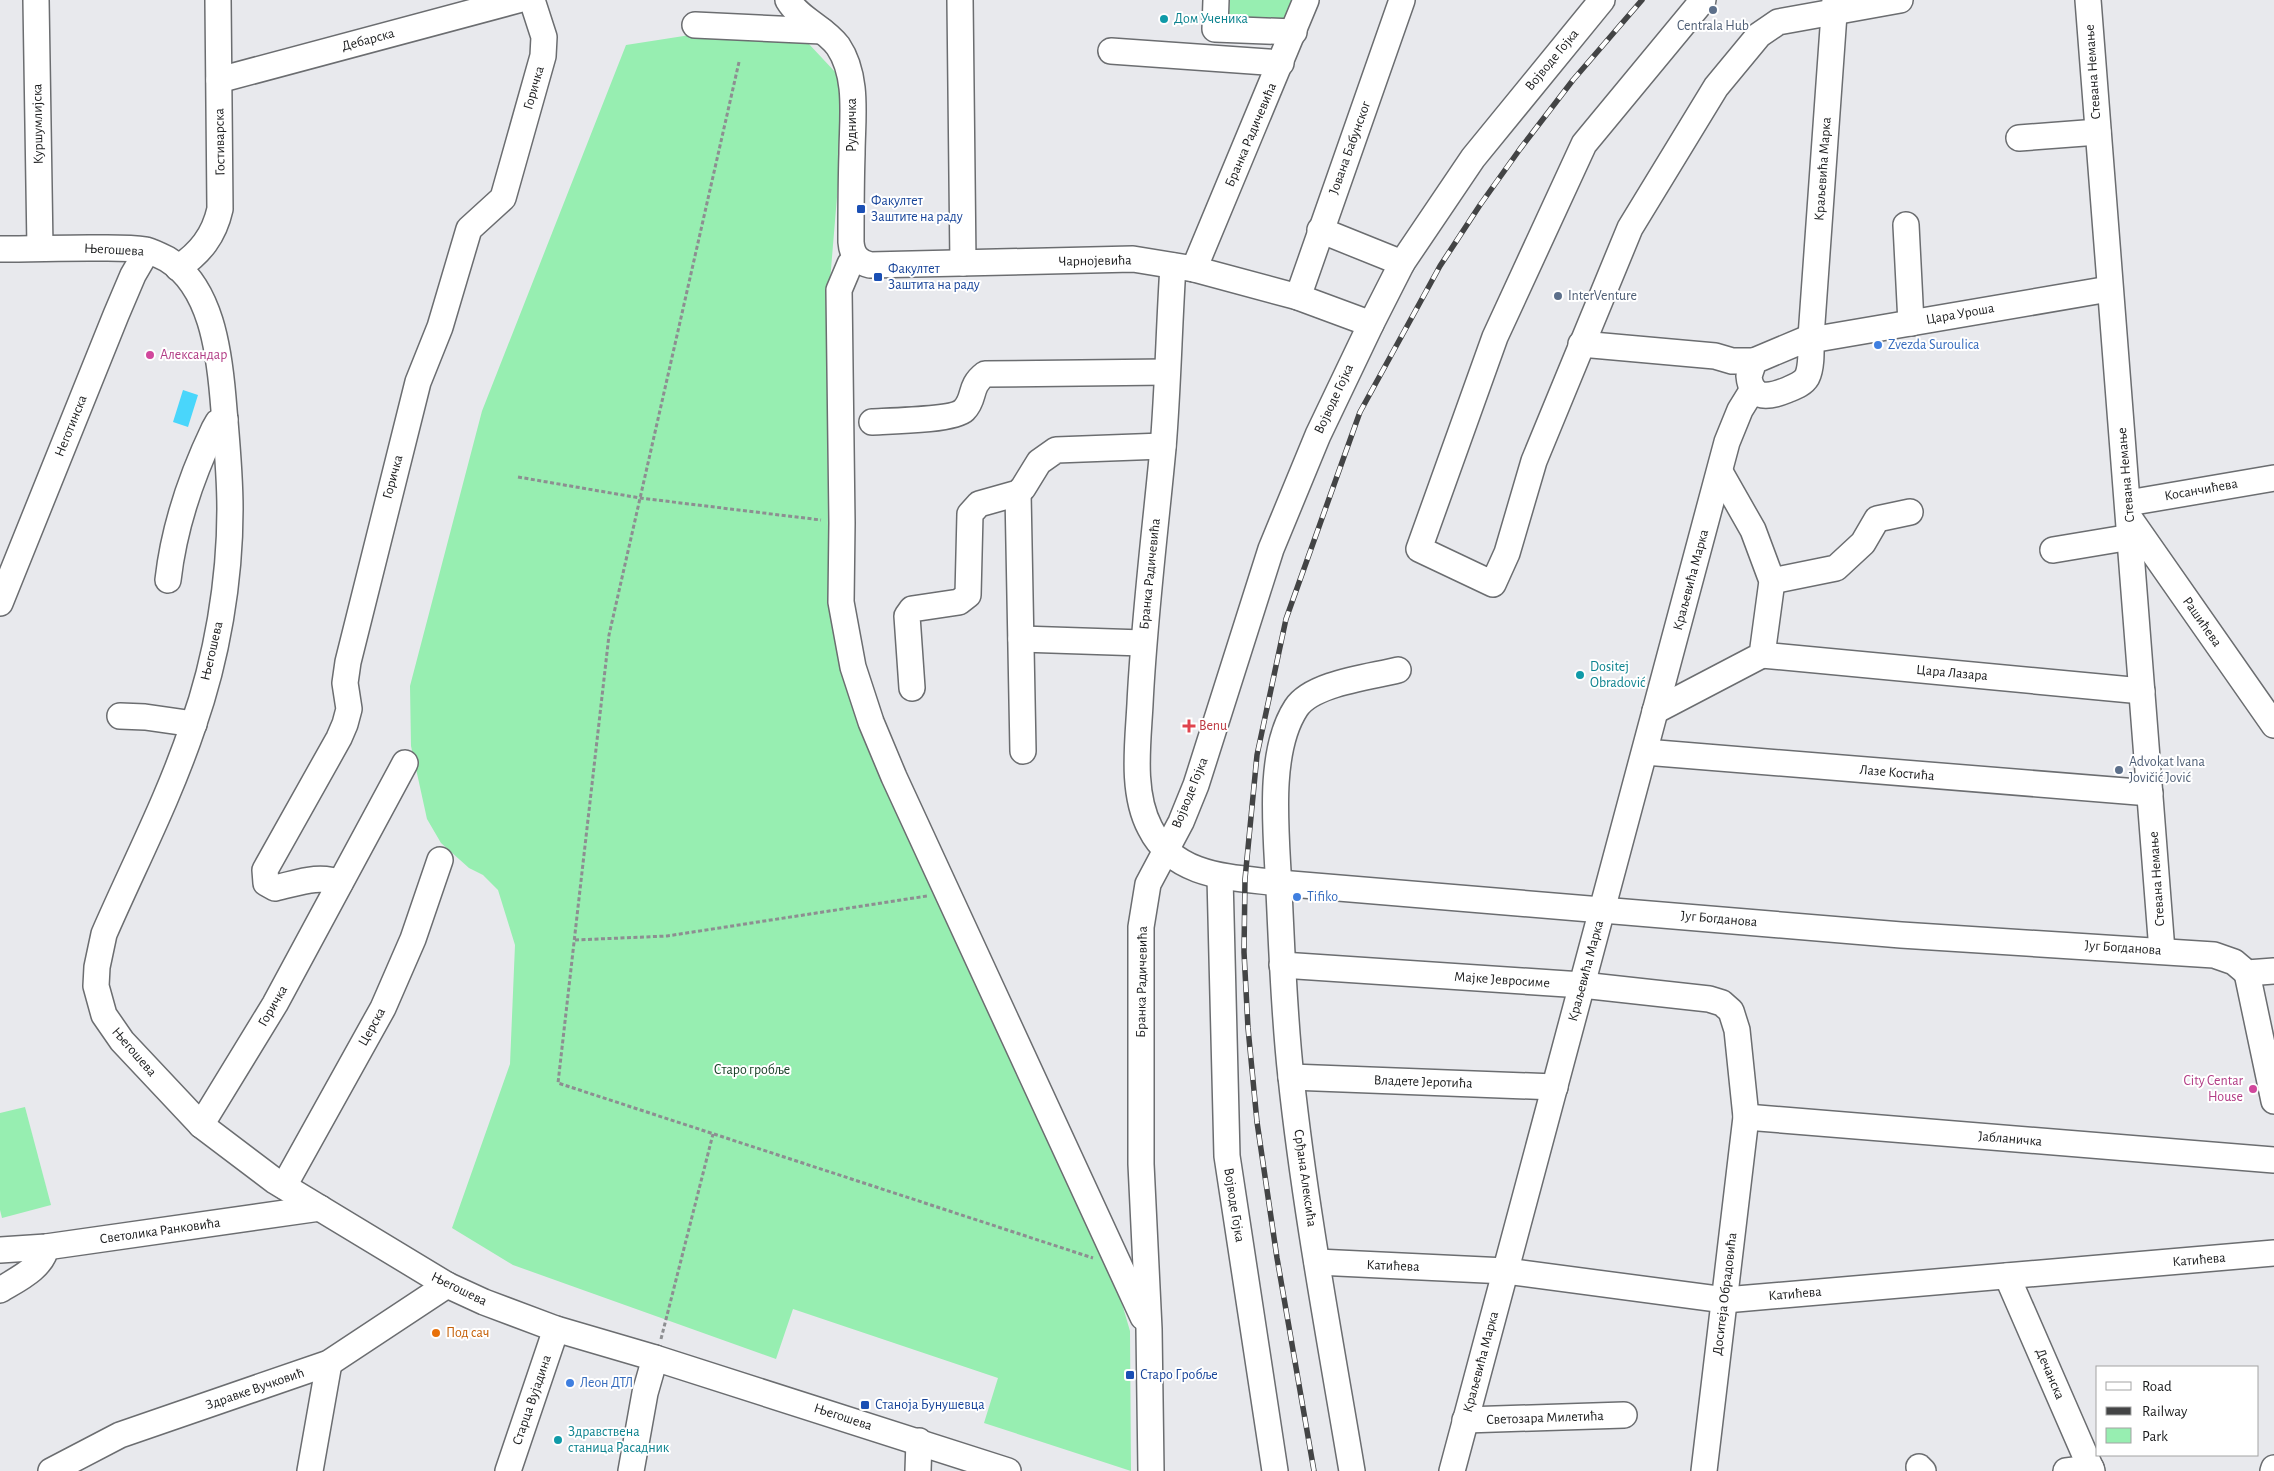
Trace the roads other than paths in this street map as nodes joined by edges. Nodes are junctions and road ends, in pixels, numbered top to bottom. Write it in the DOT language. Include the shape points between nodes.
graph roads {
  1 [pos="36,0"];
  2 [pos="218,0"];
  3 [pos="518,0"];
  4 [pos="532,0"];
  5 [pos="788,0"];
  6 [pos="960,0"];
  7 [pos="1216,0"];
  8 [pos="1306,0"];
  9 [pos="1402,0"];
  10 [pos="1602,0"];
  11 [pos="1703,0"];
  12 [pos="1792,0"];
  13 [pos="1900,0"];
  14 [pos="2088,0"];
  15 [pos="1835,5"];
  16 [pos="1778,22"];
  17 [pos="695,26"];
  18 [pos="822,31"];
  19 [pos="1294,32"];
  20 [pos="1112,51"];
  21 [pos="1282,63"];
  22 [pos="219,80"];
  23 [pos="2098,132"];
  24 [pos="2019,138"];
  25 [pos="1906,225"];
  26 [pos="1320,230"];
  27 [pos="40,248"];
  28 [pos="0,249"];
  29 [pos="147,250"];
  30 [pos="863,261"];
  31 [pos="964,263"];
  32 [pos="1402,263"];
  33 [pos="178,268"];
  34 [pos="1183,268"];
  35 [pos="2109,289"];
  36 [pos="1298,296"];
  37 [pos="1911,323"];
  38 [pos="1371,324"];
  39 [pos="1811,338"];
  40 [pos="1581,344"];
  41 [pos="1754,362"];
  42 [pos="1167,372"];
  43 [pos="1753,389"];
  44 [pos="225,419"];
  45 [pos="872,422"];
  46 [pos="1163,446"];
  47 [pos="1720,472"];
  48 [pos="2274,478"];
  49 [pos="1018,493"];
  50 [pos="1910,512"];
  51 [pos="2130,520"];
  52 [pos="2053,550"];
  53 [pos="168,580"];
  54 [pos="1772,581"];
  55 [pos="0,603"];
  56 [pos="1021,639"];
  57 [pos="1143,643"];
  58 [pos="1762,655"];
  59 [pos="1398,670"];
  60 [pos="912,688"];
  61 [pos="2142,691"];
  62 [pos="1656,711"];
  63 [pos="120,716"];
  64 [pos="194,724"];
  65 [pos="2274,725"];
  66 [pos="1023,751"];
  67 [pos="1644,752"];
  68 [pos="405,763"];
  69 [pos="2150,793"];
  70 [pos="1166,850"];
  71 [pos="440,860"];
  72 [pos="1220,877"];
  73 [pos="340,883"];
  74 [pos="1279,883"];
  75 [pos="1603,909"];
  76 [pos="2162,951"];
  77 [pos="1282,965"];
  78 [pos="2274,971"];
  79 [pos="2247,973"];
  80 [pos="1582,985"];
  81 [pos="1291,1077"];
  82 [pos="1555,1087"];
  83 [pos="2274,1101"];
  84 [pos="1746,1117"];
  85 [pos="201,1125"];
  86 [pos="2274,1160"];
  87 [pos="284,1186"];
  88 [pos="320,1208"];
  89 [pos="46,1248"];
  90 [pos="0,1250"];
  91 [pos="2274,1253"];
  92 [pos="1317,1262"];
  93 [pos="1506,1271"];
  94 [pos="2008,1276"];
  95 [pos="447,1285"];
  96 [pos="0,1290"];
  97 [pos="1725,1300"];
  98 [pos="556,1329"];
  99 [pos="1148,1329"];
  100 [pos="655,1358"];
  101 [pos="330,1363"];
  102 [pos="1624,1416"];
  103 [pos="1466,1420"];
  104 [pos="919,1441"];
  105 [pos="2091,1469"];
  106 [pos="51,1471"];
  107 [pos="310,1471"];
  108 [pos="508,1471"];
  109 [pos="631,1471"];
  110 [pos="918,1471"];
  111 [pos="1008,1471"];
  112 [pos="1151,1471"];
  113 [pos="1275,1471"];
  114 [pos="1352,1471"];
  115 [pos="1452,1471"];
  116 [pos="1704,1471"];
  117 [pos="2066,1471"];
  1 -- 27 [label="street, Куршумлијска"];
  2 -- 22 [label="street, Гостиварска"];
  3 -- 22 [label="street, Дебарска"];
  4 -- 73 [label="street, Горичка" via="544,38 544,56 503,198 469,229 440,328 418,382 346,673 348,715 265,870 266,883 270,887 319,878"];
  5 -- 18 [label="street, Рудничка" via="797,12"];
  6 -- 31 [label="street"];
  7 -- 19 [label="street" via="1215,29"];
  8 -- 19 [label="street, Бранка Радичевића"];
  9 -- 26 [label="street, Јована Бабунског"];
  10 -- 32 [label="street, Војводе Гојка" via="1473,158"];
  11 -- 40 [label="street" via="1584,144 1495,337 1419,549 1493,584 1507,553 1534,461"];
  12 -- 16 [label="street"];
  13 -- 15 [label="street"];
  14 -- 23 [label="street, Стевана Немање"];
  15 -- 16 [label="street"];
  15 -- 39 [label="street, Краљевића Марка"];
  16 -- 40 [label="street" via="1759,35 1716,87 1630,228"];
  17 -- 18 [label="street"];
  18 -- 30 [label="street, Рудничка" via="840,51 850,79 851,242 852,250"];
  19 -- 21 [label="street, Бранка Радичевића"];
  20 -- 21 [label="street"];
  21 -- 34 [label="street, Бранка Радичевића"];
  22 -- 33 [label="street, Гостиварска" via="219,214 201,250"];
  23 -- 24 [label="street"];
  23 -- 35 [label="street, Стевана Немање"];
  25 -- 37 [label="street"];
  26 -- 32 [label="street"];
  26 -- 36 [label="street, Јована Бабунског"];
  27 -- 28 [label="street, Његошева"];
  27 -- 29 [label="street, Његошева"];
  29 -- 33 [label="street, Његошева"];
  29 -- 55 [label="street, Неготинска" via="116,314"];
  30 -- 31 [label="street, Чарнојевића"];
  30 -- 99 [label="street" via="850,264 839,290 841,602 853,667 879,740"];
  31 -- 34 [label="street, Чарнојевића" via="1133,259"];
  32 -- 38 [label="street, Војводе Гојка"];
  33 -- 44 [label="street, Његошева" via="202,301 214,336"];
  34 -- 36 [label="street, Чарнојевића"];
  34 -- 42 [label="street, Бранка Радичевића"];
  35 -- 37 [label="street, Цара Уроша"];
  35 -- 51 [label="street, Стевана Немање"];
  36 -- 38 [label="street, Чарнојевића"];
  37 -- 39 [label="street, Цара Уроша"];
  38 -- 70 [label="street, Војводе Гојка" via="1318,435 1271,549 1196,785"];
  39 -- 41 [label="street"];
  39 -- 43 [label="street, Краљевића Марка" via="1808,372 1800,384 1772,396"];
  40 -- 41 [label="street"];
  41 -- 43 [label="street" via="1748,376"];
  42 -- 45 [label="street" via="985,374 975,384 968,405 955,416"];
  42 -- 46 [label="street, Бранка Радичевића"];
  43 -- 47 [label="street, Краљевића Марка" via="1730,434"];
  44 -- 53 [label="street" via="214,428 185,498 175,532"];
  44 -- 64 [label="street, Његошева" via="230,509 226,582 214,652"];
  46 -- 49 [label="street" via="1056,450 1039,462"];
  46 -- 57 [label="street, Бранка Радичевића"];
  47 -- 54 [label="street" via="1753,530"];
  47 -- 62 [label="street, Краљевића Марка"];
  48 -- 51 [label="street, Косанчићева"];
  49 -- 56 [label="street"];
  49 -- 60 [label="street" via="979,504 970,514 969,591 966,598 909,612"];
  50 -- 54 [label="street" via="1877,519 1863,543 1836,568"];
  51 -- 52 [label="street, Косанчићева"];
  51 -- 61 [label="street, Стевана Немање"];
  51 -- 65 [label="street, Рашићева"];
  54 -- 58 [label="street"];
  56 -- 57 [label="street"];
  56 -- 66 [label="street"];
  57 -- 70 [label="street, Бранка Радичевића" via="1137,772 1149,828"];
  58 -- 61 [label="street, Цара Лазара"];
  58 -- 62 [label="street"];
  59 -- 74 [label="street, Срђана Алексића" via="1335,685 1308,696 1297,707 1282,745 1276,783"];
  61 -- 69 [label="street, Стевана Немање"];
  62 -- 67 [label="street, Краљевића Марка"];
  63 -- 64 [label="street"];
  64 -- 85 [label="street, Његошева" via="167,794 104,934 96,967 96,986 104,1016 112,1029"];
  67 -- 69 [label="street, Лазе Костића"];
  67 -- 75 [label="street, Краљевића Марка"];
  68 -- 73 [label="street, Горичка"];
  69 -- 76 [label="street, Стевана Немање"];
  70 -- 72 [label="street, Југ Богданова" via="1183,864"];
  70 -- 99 [label="street, Бранка Радичевића" via="1148,884 1141,927 1141,1164"];
  71 -- 87 [label="street, Церска" via="413,940 383,1008"];
  72 -- 74 [label="street, Југ Богданова"];
  72 -- 113 [label="street, Војводе Гојка" via="1227,1156"];
  73 -- 85 [label="street, Горичка" via="275,1004"];
  74 -- 75 [label="street, Југ Богданова"];
  74 -- 77 [label="street, Срђана Алексића"];
  75 -- 76 [label="street, Југ Богданова" via="1901,934"];
  75 -- 80 [label="street, Краљевића Марка"];
  76 -- 79 [label="street, Југ Богданова" via="2214,955 2234,962"];
  77 -- 80 [label="street, Мајке Јевросиме"];
  77 -- 81 [label="street, Срђана Алексића"];
  78 -- 79 [label="street"];
  79 -- 83 [label="street"];
  80 -- 82 [label="street, Краљевића Марка"];
  80 -- 84 [label="street, Мајке Јевросиме" via="1722,1003 1731,1011 1737,1030"];
  81 -- 82 [label="street, Владете Јеротића"];
  81 -- 92 [label="street, Срђана Алексића"];
  82 -- 93 [label="street, Краљевића Марка"];
  84 -- 86 [label="street, Јабланичка"];
  84 -- 97 [label="street, Доситеја Обрадовића"];
  85 -- 87 [label="street, Његошева"];
  87 -- 88 [label="street, Његошева"];
  88 -- 89 [label="street, Светолика Ранковића"];
  88 -- 95 [label="street, Његошева"];
  89 -- 90 [label="street, Светолика Ранковића"];
  89 -- 96 [label="street" via="36,1266"];
  91 -- 94 [label="street, Катићева"];
  92 -- 93 [label="street, Катићева"];
  92 -- 114 [label="street, Срђана Алексића"];
  93 -- 97 [label="street, Катићева"];
  93 -- 103 [label="street, Краљевића Марка"];
  94 -- 97 [label="street, Катићева"];
  94 -- 105 [label="street, Дечанска"];
  95 -- 98 [label="street, Његошева"];
  95 -- 101 [label="street, Здравке Вучковић"];
  97 -- 116 [label="street, Доситеја Обрадовића"];
  98 -- 100 [label="street, Његошева"];
  98 -- 108 [label="street, Старца Вујадина"];
  99 -- 112 [label="street, Бранка Радичевића"];
  100 -- 104 [label="street, Његошева"];
  100 -- 109 [label="street" via="645,1393"];
  101 -- 106 [label="street, Здравке Вучковић" via="120,1435"];
  101 -- 107 [label="street"];
  102 -- 103 [label="street, Светозара Милетића"];
  103 -- 115 [label="street, Краљевића Марка"];
  104 -- 110 [label="street"];
  104 -- 111 [label="street, Његошева"];
  105 -- 117 [label="street"];
}
